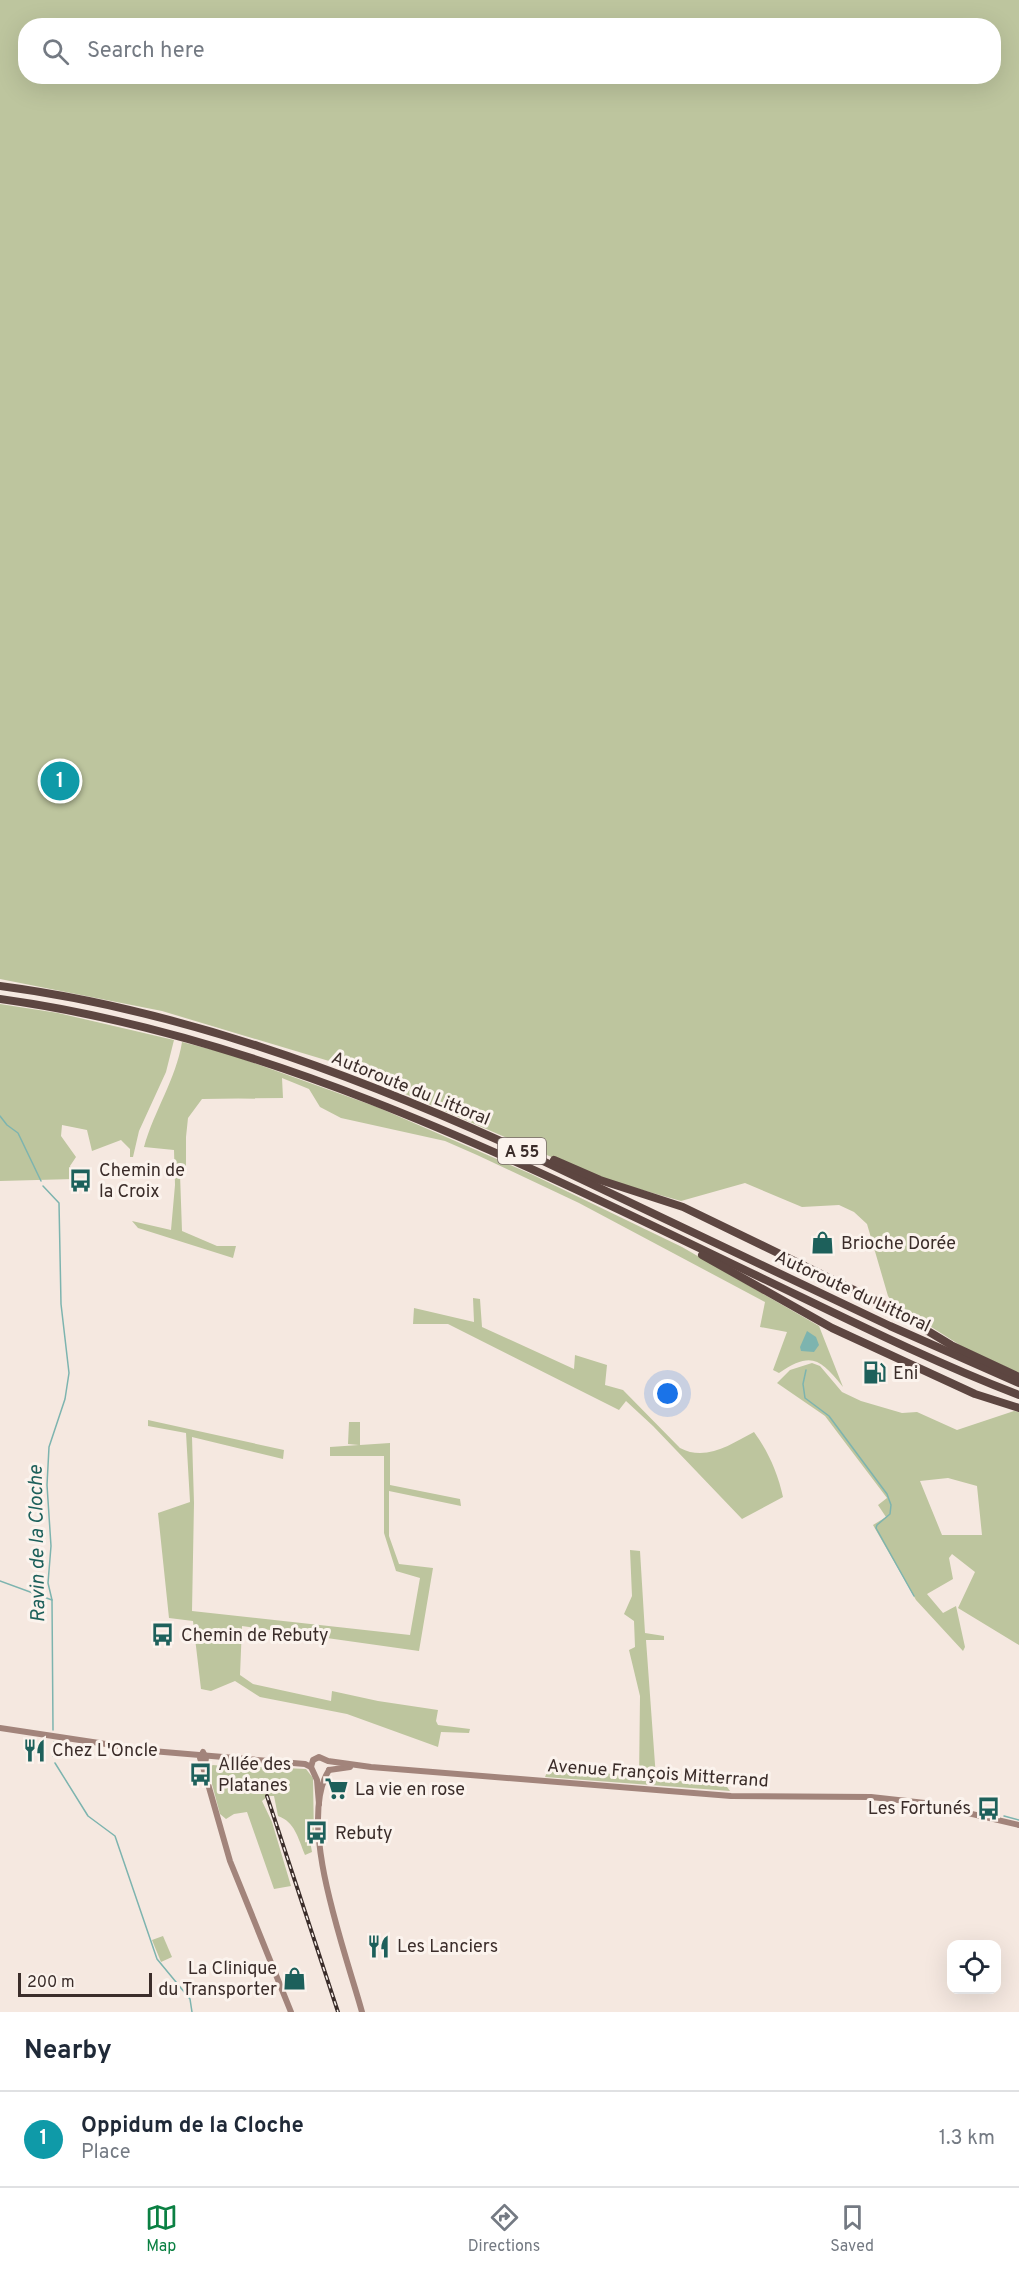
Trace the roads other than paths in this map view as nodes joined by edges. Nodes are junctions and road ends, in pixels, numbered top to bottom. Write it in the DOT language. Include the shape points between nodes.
graph roads {
  1 [pos="0,986"];
  2 [pos="0,999"];
  3 [pos="451,1119"];
  4 [pos="581,1192"];
  5 [pos="1019,1377"];
  6 [pos="1019,1383"];
  7 [pos="1019,1395"];
  8 [pos="1019,1408"];
  9 [pos="0,1728"];
  10 [pos="203,1754"];
  11 [pos="328,1761"];
  12 [pos="312,1767"];
  13 [pos="371,1767"];
  14 [pos="327,1773"];
  15 [pos="319,1804"];
  16 [pos="1019,1825"];
  17 [pos="291,2012"];
  18 [pos="362,2012"];
  1 -- 3 [label="highway, Autoroute du Littoral / A 55" via="102,1003 185,1024 343,1076"];
  2 -- 4 [label="highway, Autoroute du Littoral / A 55" via="100,1016 260,1060 397,1111"];
  3 -- 5 [label="highway" via="600,1180 683,1207 884,1304 951,1345"];
  3 -- 6 [label="highway, Autoroute du Littoral / A 55"];
  4 -- 7 [label="highway, Autoroute du Littoral / A 55" via="926,1357"];
  4 -- 8 [label="highway" via="832,1328 975,1394"];
  9 -- 10 [label="main road"];
  10 -- 12 [label="main road"];
  10 -- 17 [label="main road" via="201,1761 230,1861"];
  11 -- 12 [label="main road" via="319,1757"];
  11 -- 13 [label="main road"];
  11 -- 14 [label="main road"];
  12 -- 14 [label="main road" via="319,1776"];
  12 -- 15 [label="main road"];
  13 -- 14 [label="main road"];
  13 -- 16 [label="main road, Avenue François Mitterrand" via="731,1796 871,1797 926,1803"];
  14 -- 15 [label="main road"];
  15 -- 18 [label="main road" via="318,1842"];
}
